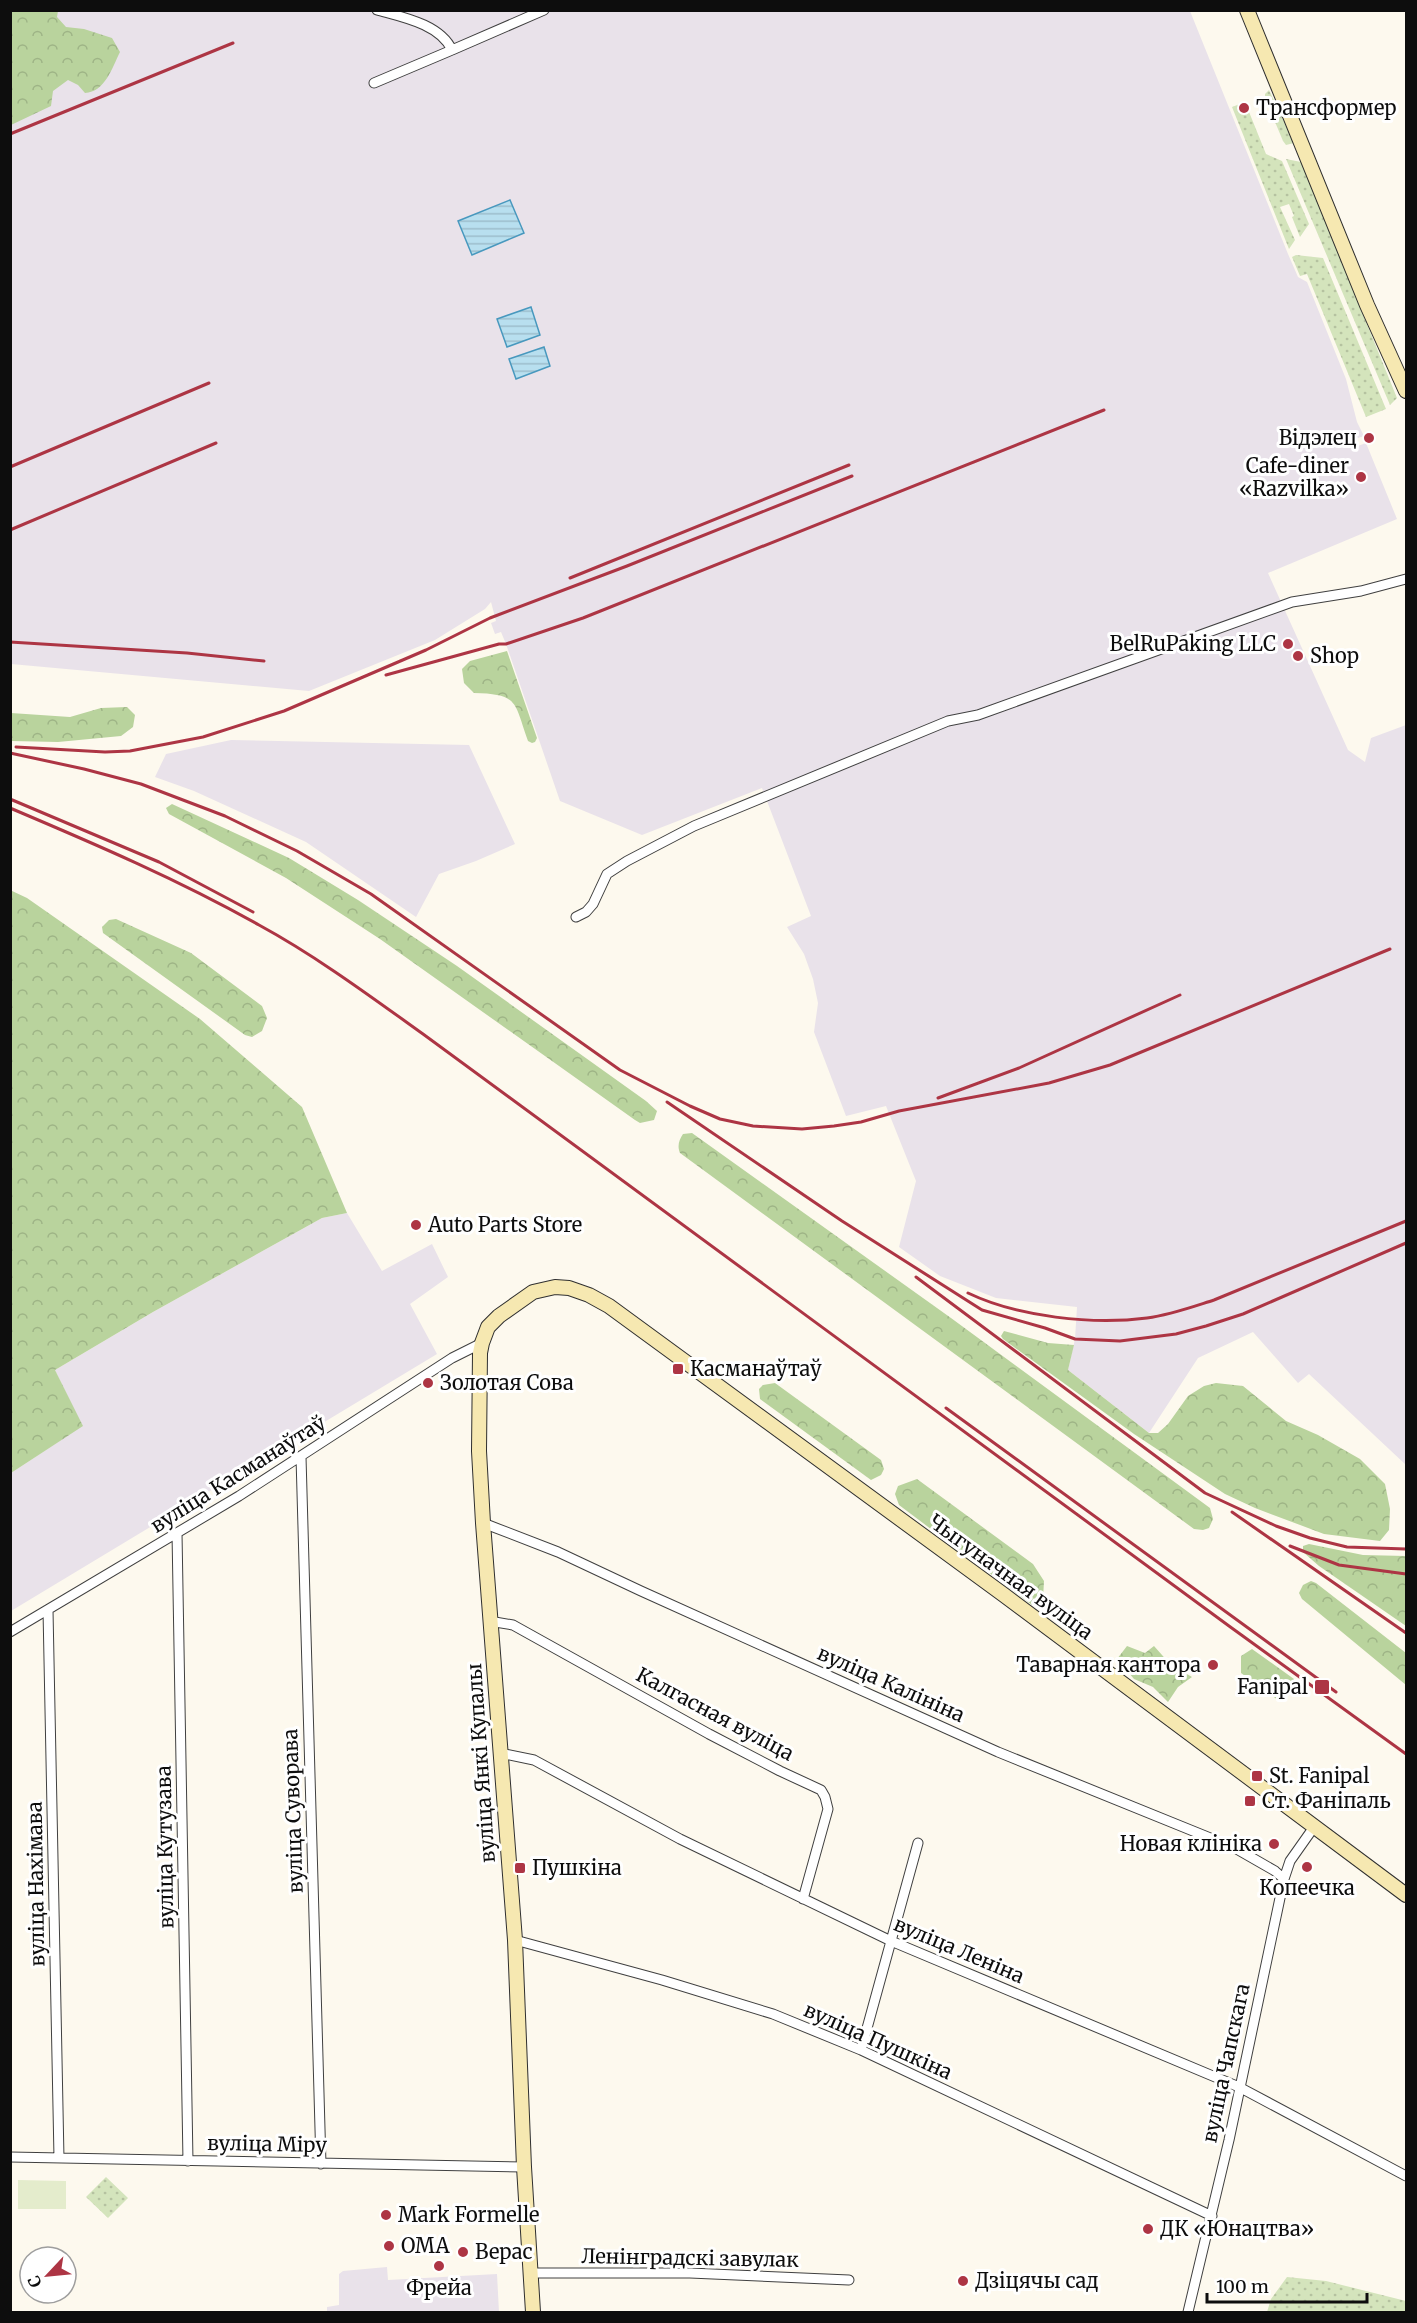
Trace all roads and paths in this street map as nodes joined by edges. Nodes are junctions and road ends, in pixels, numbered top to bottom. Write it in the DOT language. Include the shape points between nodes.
graph roads {
  1 [pos="377,10"];
  2 [pos="544,10"];
  3 [pos="1246,10"];
  4 [pos="452,50"];
  5 [pos="374,83"];
  6 [pos="1407,391"];
  7 [pos="1407,579"];
  8 [pos="576,917"];
  9 [pos="589,1295"];
  10 [pos="482,1342"];
  11 [pos="302,1457"];
  12 [pos="483,1523"];
  13 [pos="177,1533"];
  14 [pos="48,1610"];
  15 [pos="489,1621"];
  16 [pos="10,1632"];
  17 [pos="500,1753"];
  18 [pos="1314,1827"];
  19 [pos="918,1843"];
  20 [pos="1284,1879"];
  21 [pos="1407,1895"];
  22 [pos="803,1899"];
  23 [pos="515,1940"];
  24 [pos="891,1941"];
  25 [pos="861,2050"];
  26 [pos="1239,2087"];
  27 [pos="10,2157"];
  28 [pos="59,2158"];
  29 [pos="188,2161"];
  30 [pos="321,2164"];
  31 [pos="524,2167"];
  32 [pos="1407,2176"];
  33 [pos="1212,2216"];
  34 [pos="530,2273"];
  35 [pos="849,2280"];
  36 [pos="533,2313"];
  37 [pos="1188,2313"];
  1 -- 4 [label="street" via="431,29 448,40"];
  2 -- 4 [label="street"];
  3 -- 6 [label="street" via="1367,306"];
  4 -- 5 [label="street"];
  7 -- 8 [label="street" via="1292,602 978,715 948,721 791,784 694,826 627,861 607,874 593,904"];
  9 -- 10 [label="street, вуліца Янкі Купалы" via="562,1287 533,1292 499,1316 488,1327"];
  9 -- 18 [label="street, Чыгуначная вуліца" via="746,1405"];
  10 -- 11 [label="street, вуліца Касманаўтаў"];
  10 -- 12 [label="street, вуліца Янкі Купалы" via="479,1451"];
  11 -- 13 [label="street, вуліца Касманаўтаў"];
  11 -- 30 [label="street, вуліца Суворава"];
  12 -- 15 [label="street, вуліца Янкі Купалы"];
  12 -- 20 [label="street, вуліца Калініна" via="558,1552 998,1752 1235,1848"];
  13 -- 14 [label="street, вуліца Касманаўтаў"];
  13 -- 29 [label="street, вуліца Кутузава"];
  14 -- 16 [label="street, вуліца Касманаўтаў"];
  14 -- 28 [label="street, вуліца Нахімава"];
  15 -- 17 [label="street, вуліца Янкі Купалы"];
  15 -- 22 [label="street, Калгасная вуліца" via="513,1625 709,1734 821,1790 828,1809"];
  17 -- 22 [label="street, вуліца Леніна" via="534,1760 680,1839"];
  17 -- 23 [label="street, вуліца Янкі Купалы"];
  18 -- 20 [label="street, вуліца Чапскага" via="1290,1861"];
  18 -- 21 [label="street, Чыгуначная вуліца"];
  19 -- 24 [label="street"];
  20 -- 26 [label="street, вуліца Чапскага"];
  22 -- 24 [label="street, вуліца Леніна"];
  23 -- 25 [label="street, вуліца Пушкіна" via="773,2014"];
  23 -- 31 [label="street, вуліца Янкі Купалы"];
  24 -- 25 [label="street"];
  24 -- 26 [label="street, вуліца Леніна"];
  25 -- 33 [label="street, вуліца Пушкіна"];
  26 -- 32 [label="street, вуліца Леніна"];
  26 -- 33 [label="street, вуліца Чапскага"];
  27 -- 28 [label="street, вуліца Міру"];
  28 -- 29 [label="street, вуліца Міру"];
  29 -- 30 [label="street, вуліца Міру"];
  30 -- 31 [label="street, вуліца Міру"];
  31 -- 34 [label="street, вуліца Янкі Купалы"];
  33 -- 37 [label="street, вуліца Чапскага"];
  34 -- 35 [label="street, Ленінградскі завулак" via="690,2273"];
  34 -- 36 [label="street, вуліца Янкі Купалы"];
}
